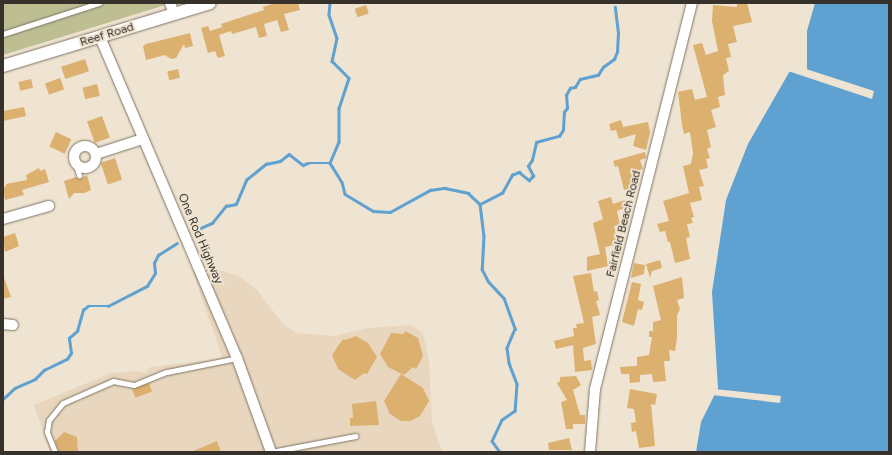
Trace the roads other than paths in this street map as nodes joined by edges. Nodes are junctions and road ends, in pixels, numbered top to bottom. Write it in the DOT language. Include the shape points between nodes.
graph roads {
  1 [pos="99,3"];
  2 [pos="210,3"];
  3 [pos="692,3"];
  4 [pos="172,9"];
  5 [pos="3,34"];
  6 [pos="100,37"];
  7 [pos="3,66"];
  8 [pos="143,139"];
  9 [pos="96,154"];
  10 [pos="75,162"];
  11 [pos="79,175"];
  12 [pos="49,206"];
  13 [pos="3,219"];
  14 [pos="237,358"];
  15 [pos="356,436"];
  16 [pos="54,452"];
  17 [pos="271,452"];
  18 [pos="590,452"];
  1 -- 5 [label="lane"];
  2 -- 4 [label="street, Reef Road"];
  3 -- 18 [label="street, Fairfield Beach Road" via="595,388"];
  4 -- 6 [label="street, Reef Road"];
  6 -- 7 [label="street, Reef Road"];
  6 -- 8 [label="street, One Rod Highway"];
  8 -- 9 [label="street"];
  8 -- 14 [label="street, One Rod Highway"];
  9 -- 10 [label="street" via="95,162 90,167 84,168"];
  9 -- 10 [label="street" via="88,146 81,147 75,153"];
  10 -- 11 [label="lane"];
  12 -- 13 [label="street"];
  14 -- 16 [label="lane" via="167,372 134,385 113,381 70,399 56,409 49,420 47,432"];
  14 -- 17 [label="street, One Rod Highway"];
  15 -- 17 [label="lane"];
}
